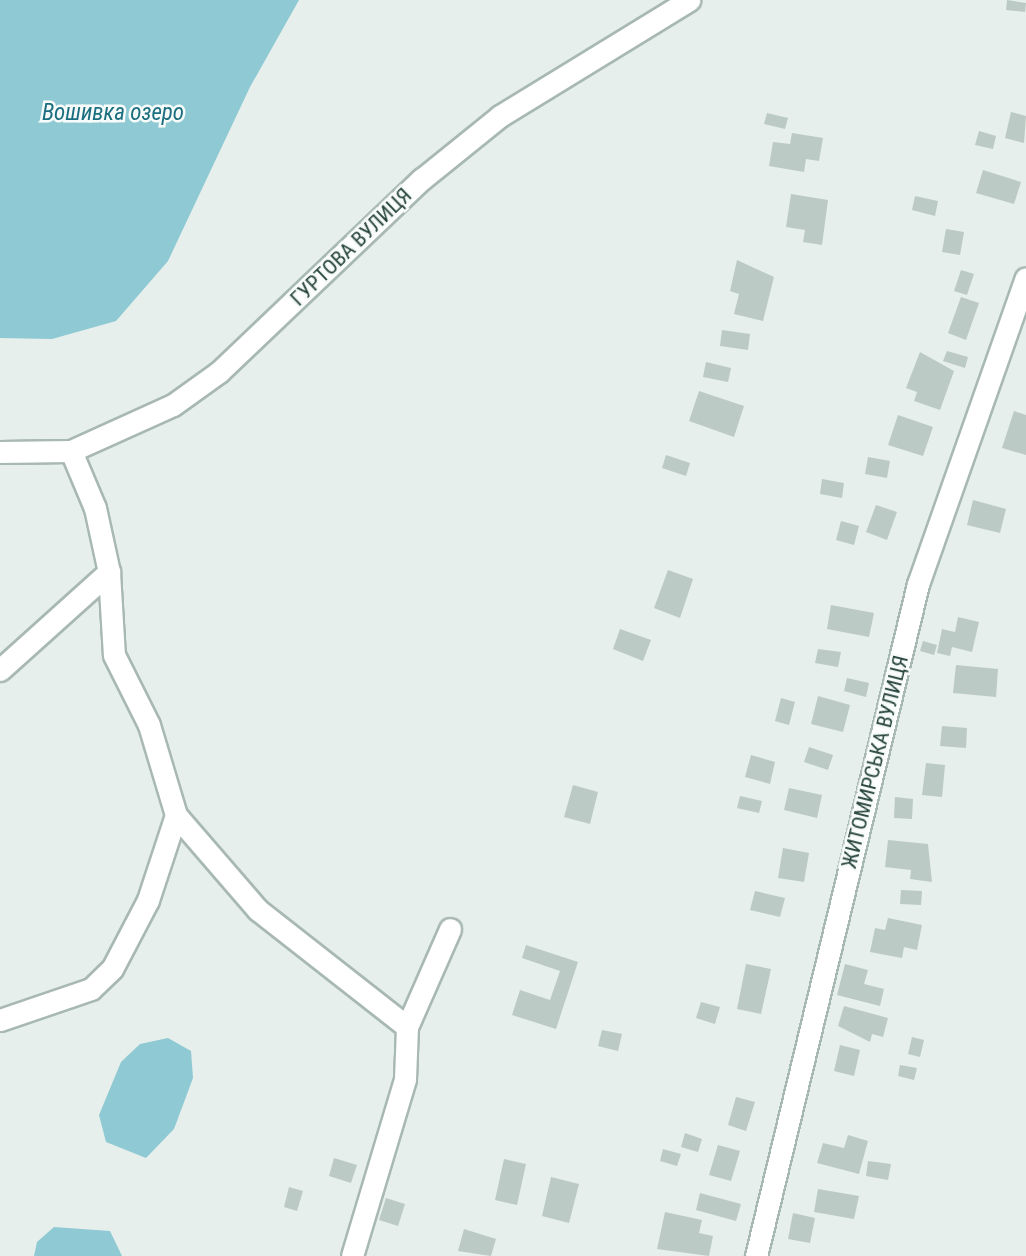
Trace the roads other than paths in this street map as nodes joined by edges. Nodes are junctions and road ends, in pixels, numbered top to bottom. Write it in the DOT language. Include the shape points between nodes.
graph roads {
  1 [pos="689,0"];
  2 [pos="1026,278"];
  3 [pos="71,451"];
  4 [pos="0,452"];
  5 [pos="109,572"];
  6 [pos="0,670"];
  7 [pos="176,815"];
  8 [pos="450,929"];
  9 [pos="0,1020"];
  10 [pos="407,1027"];
  11 [pos="352,1256"];
  12 [pos="756,1256"];
  1 -- 3 [label="street, ГУРТОВА ВУЛИЦЯ" via="500,116 422,179 219,372 132,427"];
  2 -- 12 [label="street, ЖИТОМИРСЬКА ВУЛИЦЯ" via="918,584"];
  3 -- 4 [label="street, ГУРТОВА ВУЛИЦЯ"];
  3 -- 5 [label="street" via="95,509"];
  5 -- 6 [label="street"];
  5 -- 7 [label="street" via="114,655 149,724"];
  7 -- 9 [label="street" via="148,900 112,969 91,989"];
  7 -- 10 [label="street" via="258,910"];
  8 -- 10 [label="street"];
  10 -- 11 [label="street" via="405,1079"];
}
